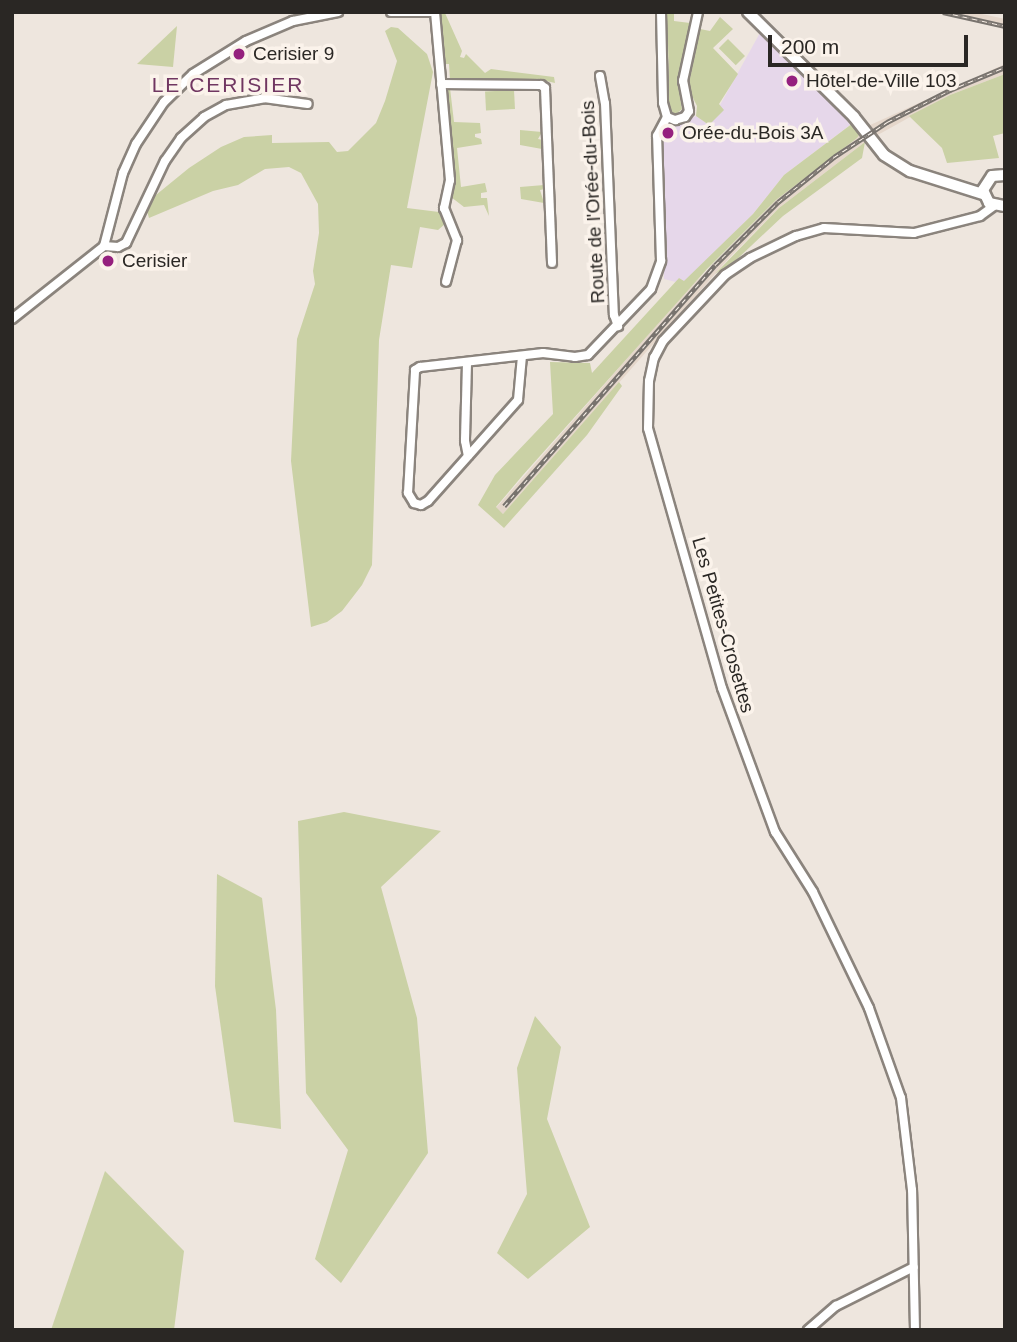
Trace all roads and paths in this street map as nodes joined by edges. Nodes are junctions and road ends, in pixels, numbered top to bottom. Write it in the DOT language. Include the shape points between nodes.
graph roads {
  1 [pos="338,12"];
  2 [pos="391,12"];
  3 [pos="433,12"];
  4 [pos="661,12"];
  5 [pos="698,12"];
  6 [pos="748,12"];
  7 [pos="600,76"];
  8 [pos="441,84"];
  9 [pos="308,104"];
  10 [pos="667,117"];
  11 [pos="1005,175"];
  12 [pos="983,194"];
  13 [pos="999,206"];
  14 [pos="104,246"];
  15 [pos="552,263"];
  16 [pos="446,282"];
  17 [pos="12,319"];
  18 [pos="618,326"];
  19 [pos="522,356"];
  20 [pos="467,363"];
  21 [pos="468,456"];
  22 [pos="915,1266"];
  23 [pos="808,1330"];
  24 [pos="915,1330"];
  1 -- 14 [label="street" via="293,21 246,41 193,74 163,102 124,170"];
  2 -- 3 [label="street"];
  3 -- 8 [label="street"];
  4 -- 10 [label="street, Route de l'Orée-du-Bois"];
  5 -- 10 [label="street" via="683,81 689,111 680,120"];
  6 -- 12 [label="main road" via="855,117 884,155 910,172"];
  7 -- 18 [label="street, Route de l'Orée-du-Bois"];
  8 -- 15 [label="street" via="545,88"];
  8 -- 16 [label="street" via="450,180 444,208 457,240"];
  9 -- 14 [label="street" via="264,97 237,102 204,117 165,161 126,243"];
  10 -- 18 [label="street, Route de l'Orée-du-Bois" via="657,136 660,266 650,289"];
  11 -- 12 [label="main road" via="988,178"];
  12 -- 13 [label="main road"];
  13 -- 22 [label="street, Les Petites-Crosettes" via="980,216 914,233 824,228 750,258 725,275 671,332 654,358 649,380 648,428 722,688 775,832 813,892 869,1008 901,1098"];
  14 -- 17 [label="street"];
  18 -- 19 [label="street, Route de l'Orée-du-Bois" via="588,355"];
  19 -- 20 [label="street, Route de l'Orée-du-Bois"];
  19 -- 21 [label="street, Route de l'Orée-du-Bois" via="520,397"];
  20 -- 21 [label="street"];
  20 -- 21 [label="street, Route de l'Orée-du-Bois" via="421,367 414,372 410,499 418,505 426,503"];
  22 -- 23 [label="street" via="836,1306"];
  22 -- 24 [label="street, Les Petites-Crosettes"];
}
